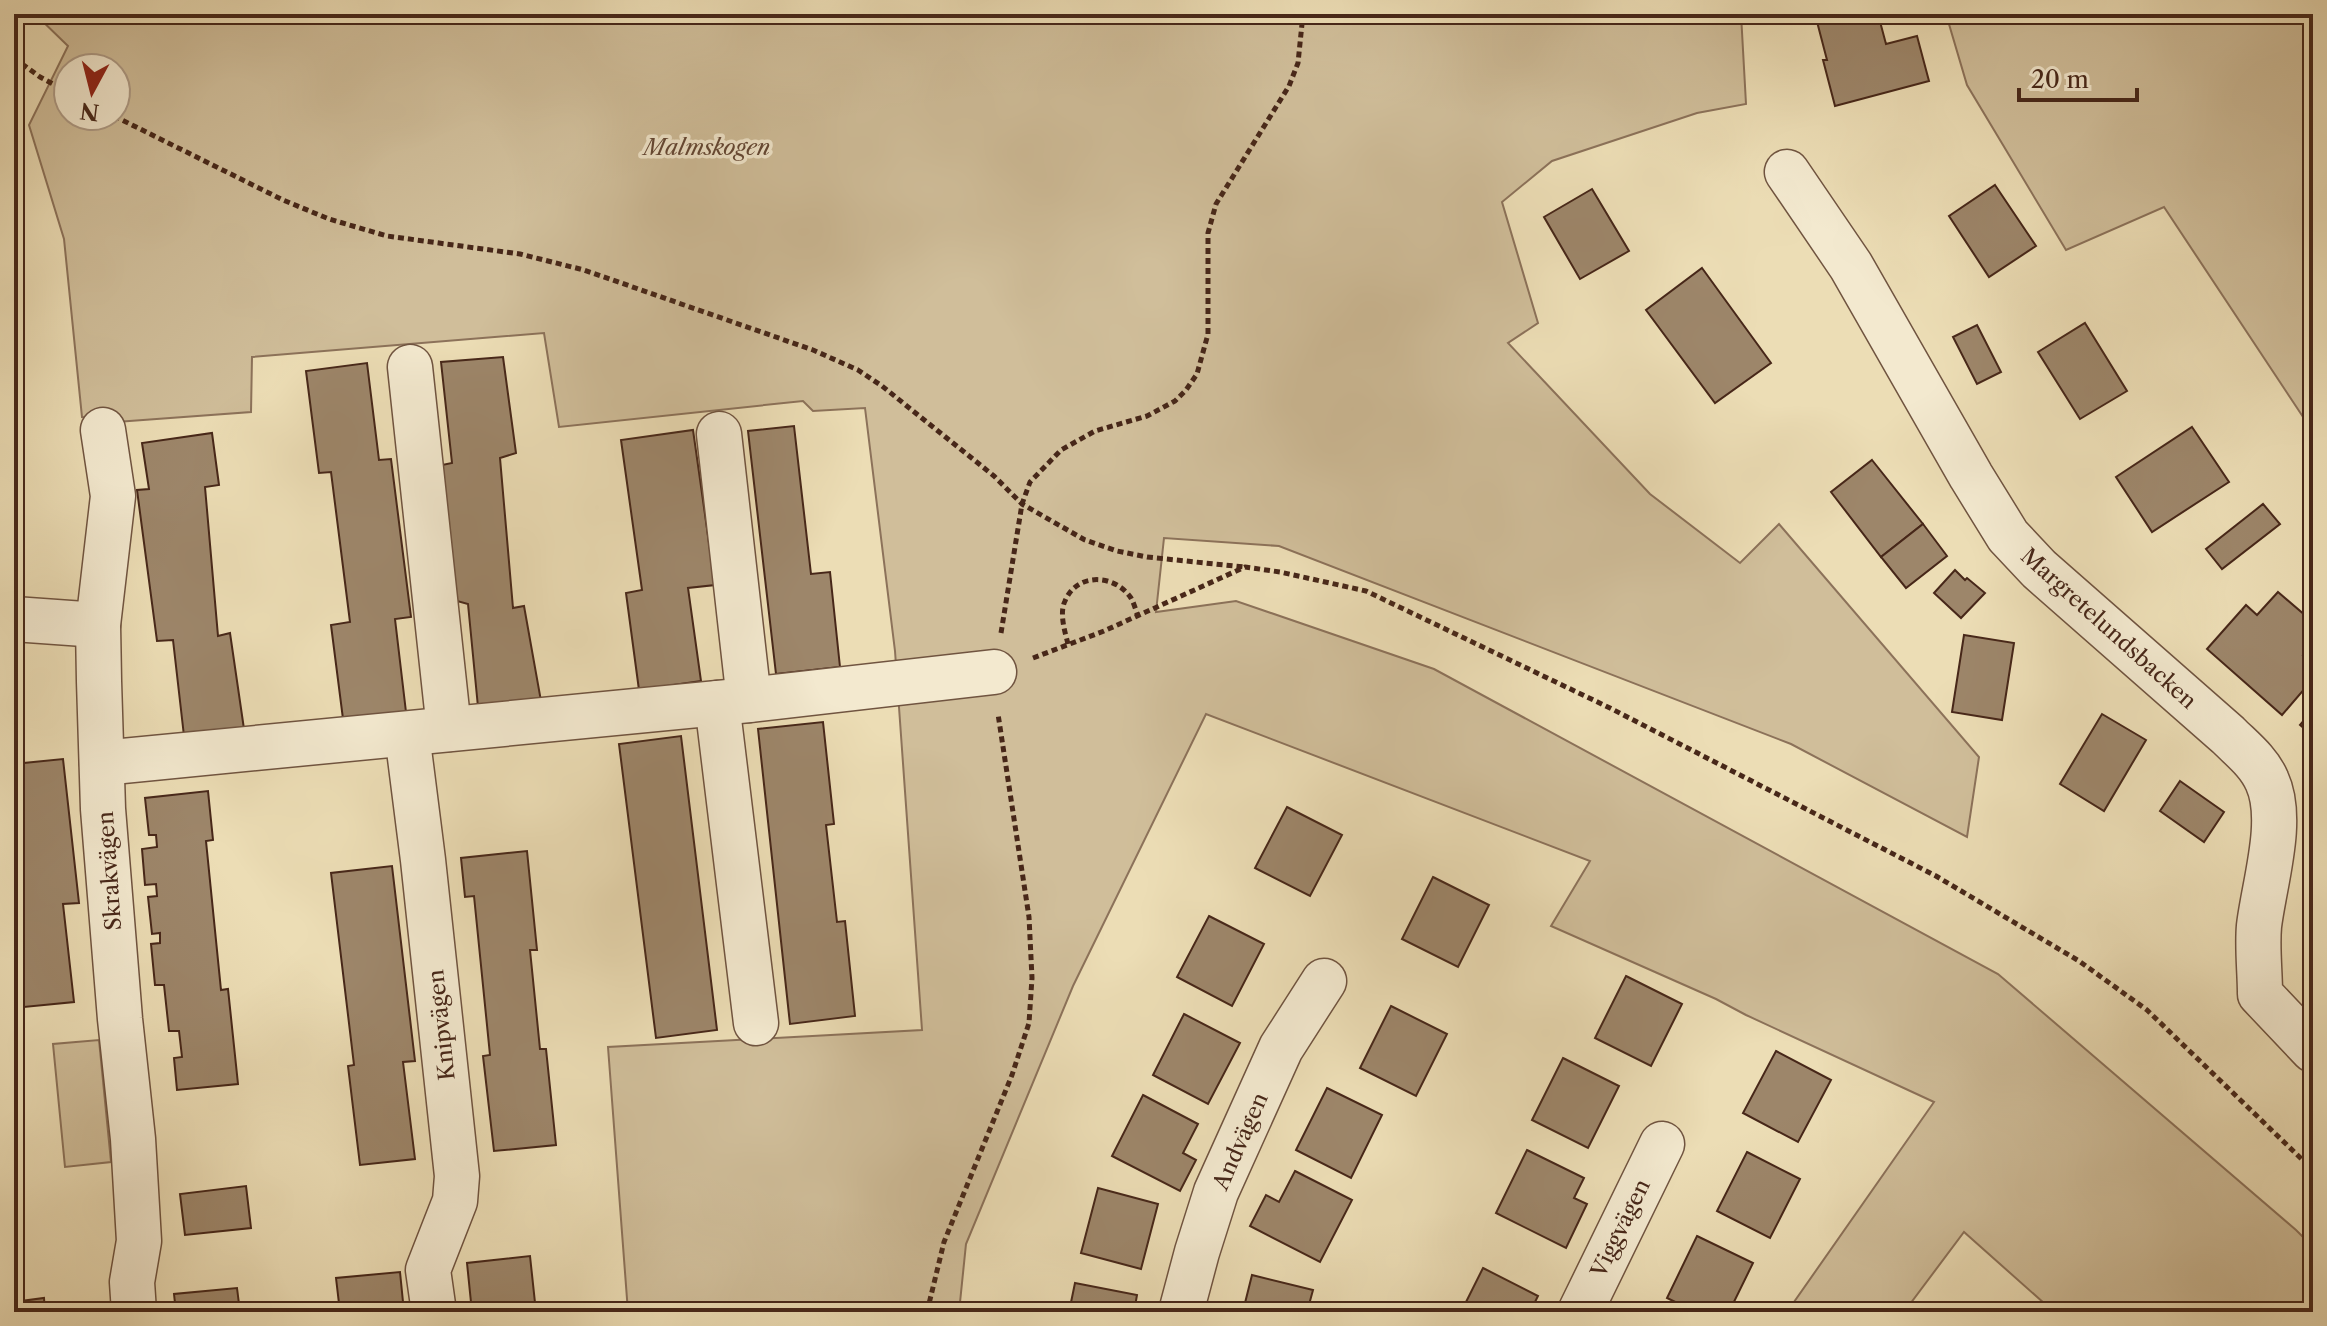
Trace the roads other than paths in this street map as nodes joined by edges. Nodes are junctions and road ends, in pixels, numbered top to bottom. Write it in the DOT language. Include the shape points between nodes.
graph roads {
  1 [pos="1787,172"];
  2 [pos="410,367"];
  3 [pos="103,430"];
  4 [pos="719,434"];
  5 [pos="14,619"];
  6 [pos="98,625"];
  7 [pos="994,672"];
  8 [pos="733,701"];
  9 [pos="449,729"];
  10 [pos="407,734"];
  11 [pos="102,763"];
  12 [pos="1324,981"];
  13 [pos="756,1023"];
  14 [pos="2313,1050"];
  15 [pos="1662,1144"];
  16 [pos="134,1312"];
  17 [pos="434,1312"];
  18 [pos="1181,1312"];
  19 [pos="1580,1312"];
  1 -- 14 [label="street, Margretelundsbacken" via="1851,266 2008,536 2228,735 2268,781 2273,836 2259,930 2260,994"];
  2 -- 9 [label="street"];
  3 -- 6 [label="street, Skrakvägen" via="113,496"];
  4 -- 8 [label="street"];
  5 -- 6 [label="street"];
  6 -- 11 [label="street, Skrakvägen"];
  7 -- 8 [label="street"];
  8 -- 9 [label="street"];
  8 -- 13 [label="street"];
  9 -- 10 [label="street"];
  10 -- 11 [label="street"];
  10 -- 17 [label="street, Knipvägen" via="457,1176 455,1201 428,1270"];
  11 -- 16 [label="street, Skrakvägen" via="139,1241 132,1282"];
  12 -- 18 [label="street, Andvägen" via="1281,1048 1216,1192"];
  15 -- 19 [label="street, Viggvägen"];
}
